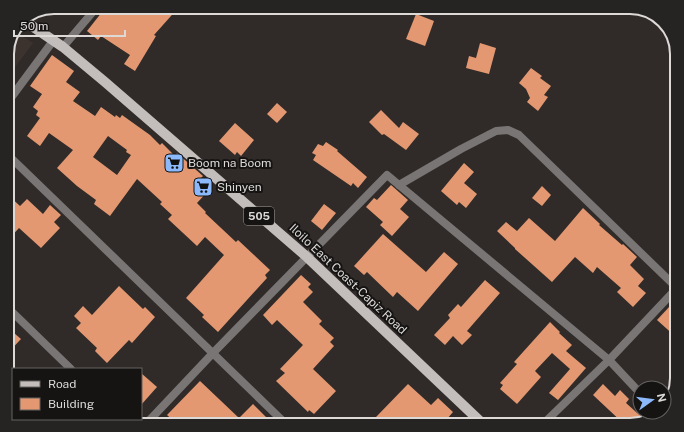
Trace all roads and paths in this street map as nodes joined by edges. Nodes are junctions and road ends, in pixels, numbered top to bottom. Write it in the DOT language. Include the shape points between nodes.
graph roads {
  1 [pos="91,14"];
  2 [pos="28,24"];
  3 [pos="53,41"];
  4 [pos="63,47"];
  5 [pos="14,94"];
  6 [pos="14,161"];
  7 [pos="399,185"];
  8 [pos="307,257"];
  9 [pos="670,281"];
  10 [pos="670,295"];
  11 [pos="14,314"];
  12 [pos="213,353"];
  13 [pos="609,360"];
  14 [pos="70,368"];
  15 [pos="632,385"];
  16 [pos="152,418"];
  17 [pos="280,418"];
  18 [pos="477,418"];
  19 [pos="549,418"];
  1 -- 4 [label="street"];
  2 -- 3 [label="main road, Iloilo East Coast-Capiz Road / 505"];
  3 -- 4 [label="main road, Iloilo East Coast-Capiz Road / 505"];
  3 -- 5 [label="street"];
  4 -- 8 [label="main road, Iloilo East Coast-Capiz Road / 505"];
  6 -- 12 [label="street"];
  7 -- 8 [label="street" via="387,175"];
  7 -- 9 [label="street" via="461,148 496,131 508,130 520,135"];
  7 -- 13 [label="street"];
  8 -- 12 [label="street"];
  8 -- 18 [label="main road, Iloilo East Coast-Capiz Road / 505"];
  10 -- 13 [label="street"];
  11 -- 14 [label="street"];
  12 -- 16 [label="street"];
  12 -- 17 [label="street"];
  13 -- 15 [label="street"];
  13 -- 19 [label="street"];
}
